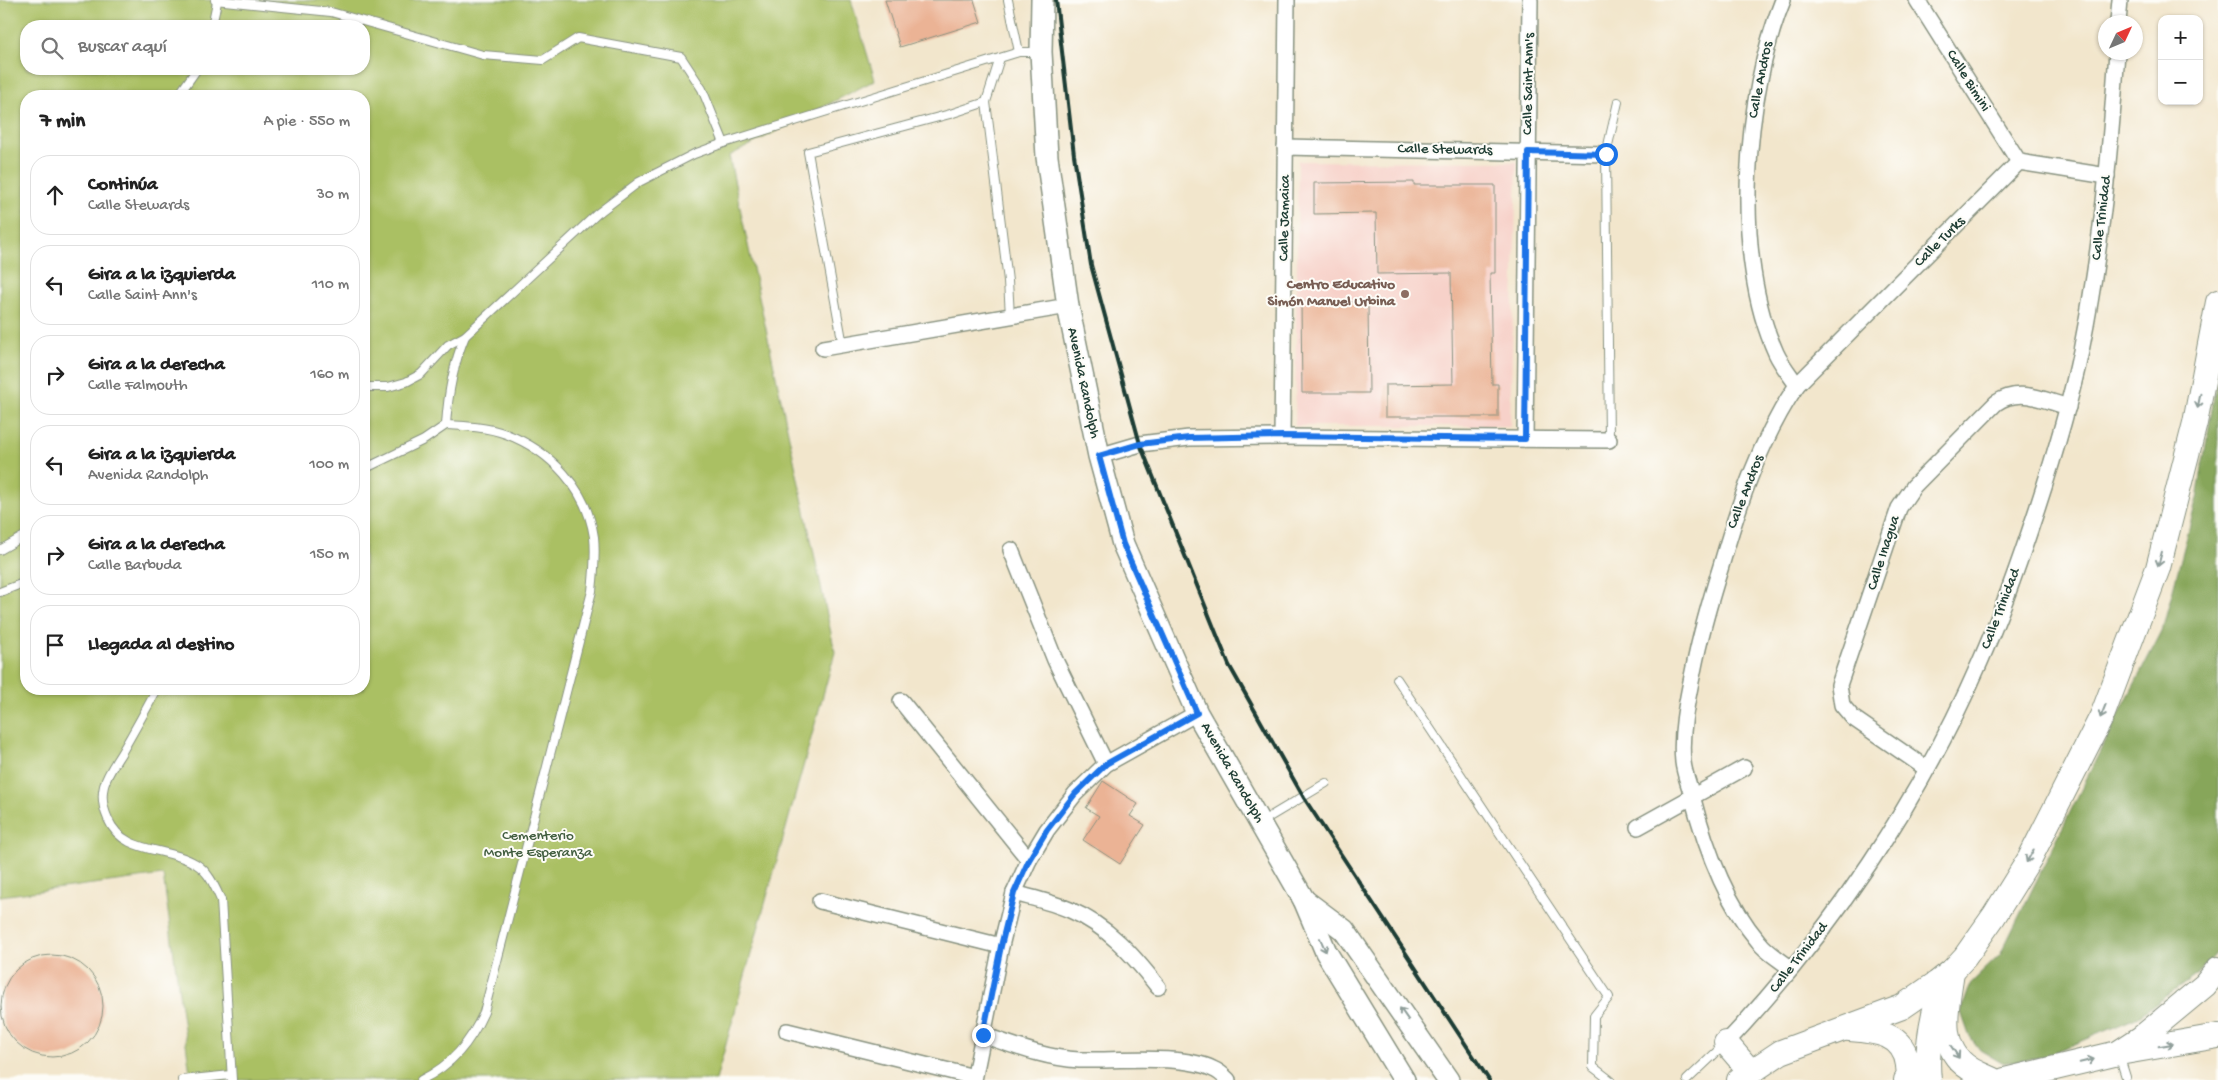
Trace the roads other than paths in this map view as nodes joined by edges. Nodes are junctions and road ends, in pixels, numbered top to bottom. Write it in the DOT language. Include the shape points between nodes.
graph roads {
  1 [pos="1008,0"];
  2 [pos="1042,0"];
  3 [pos="1288,0"];
  4 [pos="1530,0"];
  5 [pos="1783,0"];
  6 [pos="1917,0"];
  7 [pos="2120,0"];
  8 [pos="216,1"];
  9 [pos="2119,15"];
  10 [pos="213,20"];
  11 [pos="359,20"];
  12 [pos="370,23"];
  13 [pos="1019,52"];
  14 [pos="1041,52"];
  15 [pos="1000,58"];
  16 [pos="2116,60"];
  17 [pos="193,75"];
  18 [pos="182,90"];
  19 [pos="986,102"];
  20 [pos="1618,102"];
  21 [pos="724,143"];
  22 [pos="1285,147"];
  23 [pos="1528,152"];
  24 [pos="1606,154"];
  25 [pos="2020,162"];
  26 [pos="2107,176"];
  27 [pos="2218,302"];
  28 [pos="1068,306"];
  29 [pos="1010,316"];
  30 [pos="465,336"];
  31 [pos="843,345"];
  32 [pos="824,348"];
  33 [pos="1797,385"];
  34 [pos="370,387"];
  35 [pos="2068,407"];
  36 [pos="446,425"];
  37 [pos="1282,436"];
  38 [pos="1525,439"];
  39 [pos="1609,440"];
  40 [pos="1099,456"];
  41 [pos="370,466"];
  42 [pos="20,538"];
  43 [pos="0,550"];
  44 [pos="1011,550"];
  45 [pos="20,584"];
  46 [pos="0,592"];
  47 [pos="1397,679"];
  48 [pos="154,695"];
  49 [pos="901,702"];
  50 [pos="1197,713"];
  51 [pos="1106,764"];
  52 [pos="1744,768"];
  53 [pos="1927,769"];
  54 [pos="1326,783"];
  55 [pos="1692,798"];
  56 [pos="1260,823"];
  57 [pos="1638,827"];
  58 [pos="1029,860"];
  59 [pos="1014,893"];
  60 [pos="1304,900"];
  61 [pos="820,901"];
  62 [pos="1001,946"];
  63 [pos="1791,969"];
  64 [pos="2218,969"];
  65 [pos="1952,971"];
  66 [pos="1158,987"];
  67 [pos="1844,1029"];
  68 [pos="788,1031"];
  69 [pos="983,1035"];
  70 [pos="2218,1036"];
  71 [pos="1726,1043"];
  72 [pos="2118,1053"];
  73 [pos="1745,1075"];
  74 [pos="232,1077"];
  75 [pos="2126,1077"];
  76 [pos="974,1079"];
  77 [pos="182,1080"];
  78 [pos="421,1080"];
  79 [pos="1228,1080"];
  80 [pos="1404,1080"];
  81 [pos="1448,1080"];
  82 [pos="1610,1080"];
  83 [pos="1687,1080"];
  84 [pos="1906,1080"];
  85 [pos="1929,1080"];
  86 [pos="1993,1080"];
  87 [pos="2005,1080"];
  1 -- 13 [label="lane"];
  2 -- 14 [label="main road, Avenida Randolph"];
  3 -- 22 [label="street, Calle Jamaica"];
  4 -- 23 [label="street, Calle Saint Ann's"];
  5 -- 33 [label="street, Calle Andros" via="1771,28 1755,101 1749,162 1750,241 1759,308 1776,354"];
  6 -- 25 [label="street, Calle Bimini"];
  7 -- 9 [label="street"];
  8 -- 10 [label="lane"];
  8 -- 11 [label="lane" via="331,12"];
  12 -- 21 [label="lane" via="483,55 543,60 578,38 681,57 702,89"];
  13 -- 14 [label="lane"];
  13 -- 15 [label="lane"];
  14 -- 28 [label="main road, Avenida Randolph" via="1047,157"];
  15 -- 19 [label="lane"];
  15 -- 21 [label="lane"];
  16 -- 26 [label="street, Calle Trinidad"];
  17 -- 18 [label="lane"];
  19 -- 29 [label="lane"];
  19 -- 31 [label="lane" via="808,152"];
  20 -- 24 [label="lane"];
  21 -- 30 [label="lane" via="694,154 639,182 597,214"];
  22 -- 23 [label="street, Calle Stewards"];
  22 -- 37 [label="street, Calle Jamaica"];
  23 -- 24 [label="street, Calle Stewards"];
  23 -- 38 [label="street, Calle Saint Ann's"];
  24 -- 39 [label="lane"];
  25 -- 26 [label="street"];
  25 -- 33 [label="street, Calle Turks"];
  26 -- 35 [label="street, Calle Trinidad" via="2099,247"];
  27 -- 65 [label="main road, one-way" via="2195,424 2158,568 2102,716 2030,858 1994,916"];
  28 -- 29 [label="street"];
  28 -- 40 [label="main road, Avenida Randolph"];
  29 -- 31 [label="street"];
  30 -- 34 [label="lane" via="448,345 421,374 388,387"];
  30 -- 36 [label="lane" via="455,360"];
  31 -- 32 [label="street"];
  33 -- 55 [label="street, Calle Andros" via="1783,406 1747,483 1700,639 1685,720 1683,762"];
  35 -- 53 [label="street, Calle Trinidad" via="2015,576 1980,664"];
  35 -- 53 [label="street, Calle Inagua" via="2028,395 2010,396 1996,404 1914,486 1892,525 1839,685 1842,705 1853,718"];
  36 -- 41 [label="lane" via="424,440"];
  36 -- 78 [label="lane" via="477,427 505,434 532,446 555,464 573,484 586,508 594,536 595,564 592,591 484,1012 474,1034 458,1055"];
  37 -- 38 [label="street"];
  37 -- 40 [label="street" via="1189,438 1140,444"];
  38 -- 39 [label="street"];
  40 -- 50 [label="main road, Avenida Randolph" via="1123,544"];
  42 -- 43 [label="lane"];
  44 -- 51 [label="street" via="1055,660"];
  45 -- 46 [label="lane"];
  47 -- 82 [label="lane" via="1608,997 1594,1016 1593,1067"];
  48 -- 74 [label="lane" via="104,785 102,806 122,839 141,848 178,855 197,864 213,881 221,900"];
  49 -- 58 [label="street"];
  50 -- 51 [label="street"];
  50 -- 56 [label="main road, Avenida Randolph"];
  51 -- 58 [label="street" via="1075,794"];
  52 -- 55 [label="street"];
  53 -- 63 [label="street, Calle Trinidad" via="1891,830"];
  54 -- 56 [label="lane"];
  55 -- 57 [label="street"];
  55 -- 63 [label="street, Calle Andros" via="1717,869 1739,916 1760,944"];
  56 -- 60 [label="main road, Avenida Randolph"];
  58 -- 59 [label="street"];
  59 -- 62 [label="street"];
  59 -- 66 [label="street" via="1069,910 1093,922 1117,939"];
  60 -- 80 [label="main road, Avenida Randolph, one-way" via="1326,952"];
  81 -- 60 [label="main road, Avenida Randolph, one-way" via="1344,930"];
  61 -- 62 [label="street"];
  62 -- 69 [label="street"];
  63 -- 71 [label="street, Calle Trinidad"];
  64 -- 72 [label="main road" via="2170,1014"];
  65 -- 67 [label="main road" via="1902,1007"];
  65 -- 85 [label="main road" via="1937,1000 1929,1032"];
  65 -- 86 [label="main road, one-way" via="1945,1027 1952,1049 1967,1067"];
  67 -- 73 [label="main road" via="1781,1052"];
  67 -- 84 [label="main road" via="1872,1030 1893,1037 1907,1056 1909,1076"];
  68 -- 76 [label="street"];
  69 -- 76 [label="street"];
  69 -- 79 [label="street" via="1036,1054 1079,1060 1191,1062 1213,1069"];
  72 -- 70 [label="main road, one-way"];
  71 -- 73 [label="main road"];
  71 -- 83 [label="lane, Calle Trinidad"];
  72 -- 75 [label="lane"];
  87 -- 72 [label="main road, one-way"];
  74 -- 77 [label="lane"];
}
